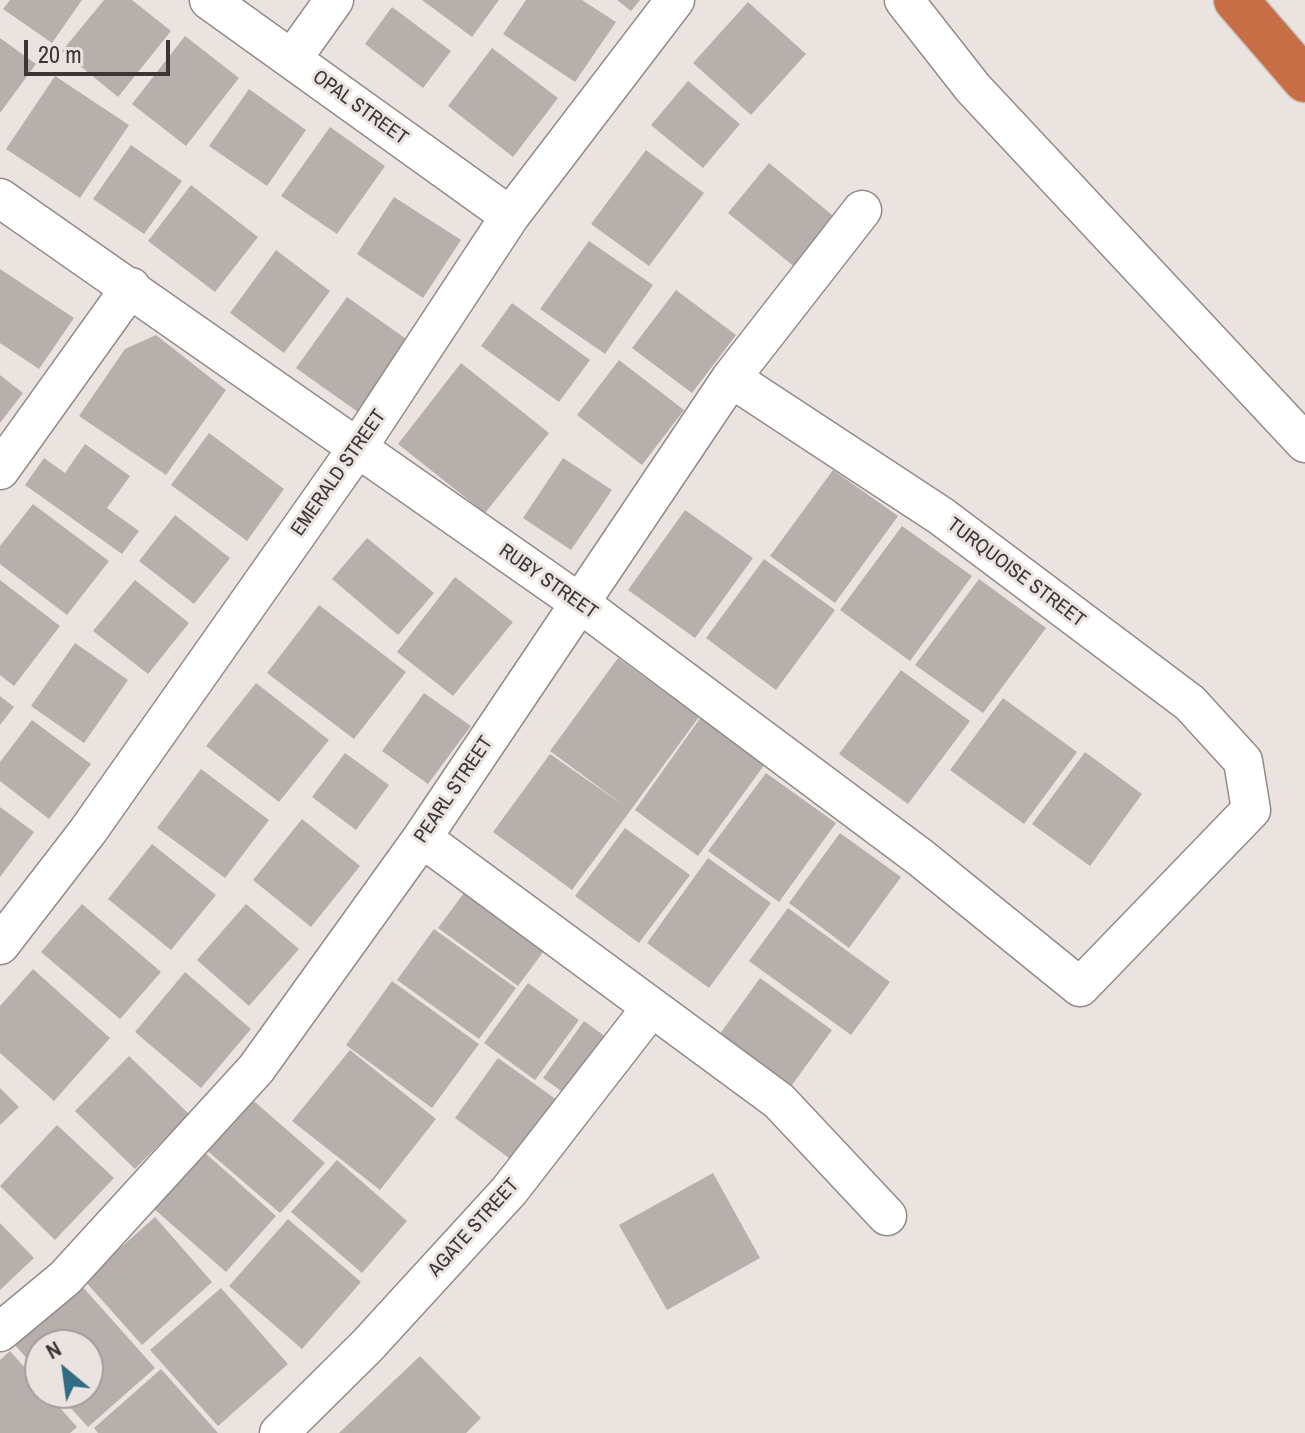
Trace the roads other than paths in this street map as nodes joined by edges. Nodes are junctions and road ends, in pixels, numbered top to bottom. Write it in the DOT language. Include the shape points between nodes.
graph roads {
  1 [pos="209,0"];
  2 [pos="334,0"];
  3 [pos="675,0"];
  4 [pos="904,0"];
  5 [pos="1236,0"];
  6 [pos="292,59"];
  7 [pos="1305,80"];
  8 [pos="0,198"];
  9 [pos="862,210"];
  10 [pos="510,216"];
  11 [pos="131,287"];
  12 [pos="731,378"];
  13 [pos="1305,443"];
  14 [pos="356,450"];
  15 [pos="0,470"];
  16 [pos="581,604"];
  17 [pos="422,838"];
  18 [pos="0,945"];
  19 [pos="1080,987"];
  20 [pos="651,1008"];
  21 [pos="887,1216"];
  22 [pos="0,1332"];
  23 [pos="279,1433"];
  1 -- 6 [label="street, OPAL STREET"];
  2 -- 6 [label="street"];
  3 -- 10 [label="street, EMERALD STREET"];
  4 -- 13 [label="street" via="973,88"];
  5 -- 7 [label="highway"];
  6 -- 10 [label="street, OPAL STREET"];
  8 -- 11 [label="street, RUBY STREET"];
  9 -- 12 [label="street, PEARL STREET"];
  10 -- 14 [label="street, EMERALD STREET"];
  11 -- 14 [label="street, RUBY STREET"];
  11 -- 15 [label="street"];
  12 -- 16 [label="street, PEARL STREET"];
  12 -- 19 [label="street, TURQUOISE STREET" via="941,516 1190,703 1243,761 1251,810"];
  14 -- 16 [label="street, RUBY STREET"];
  14 -- 18 [label="street, EMERALD STREET" via="88,831"];
  16 -- 17 [label="street, PEARL STREET"];
  16 -- 19 [label="street, RUBY STREET" via="921,858"];
  17 -- 20 [label="street"];
  17 -- 22 [label="street, PEARL STREET" via="256,1069 65,1278"];
  20 -- 21 [label="street" via="779,1101"];
  20 -- 23 [label="street, AGATE STREET" via="509,1191"];
}
